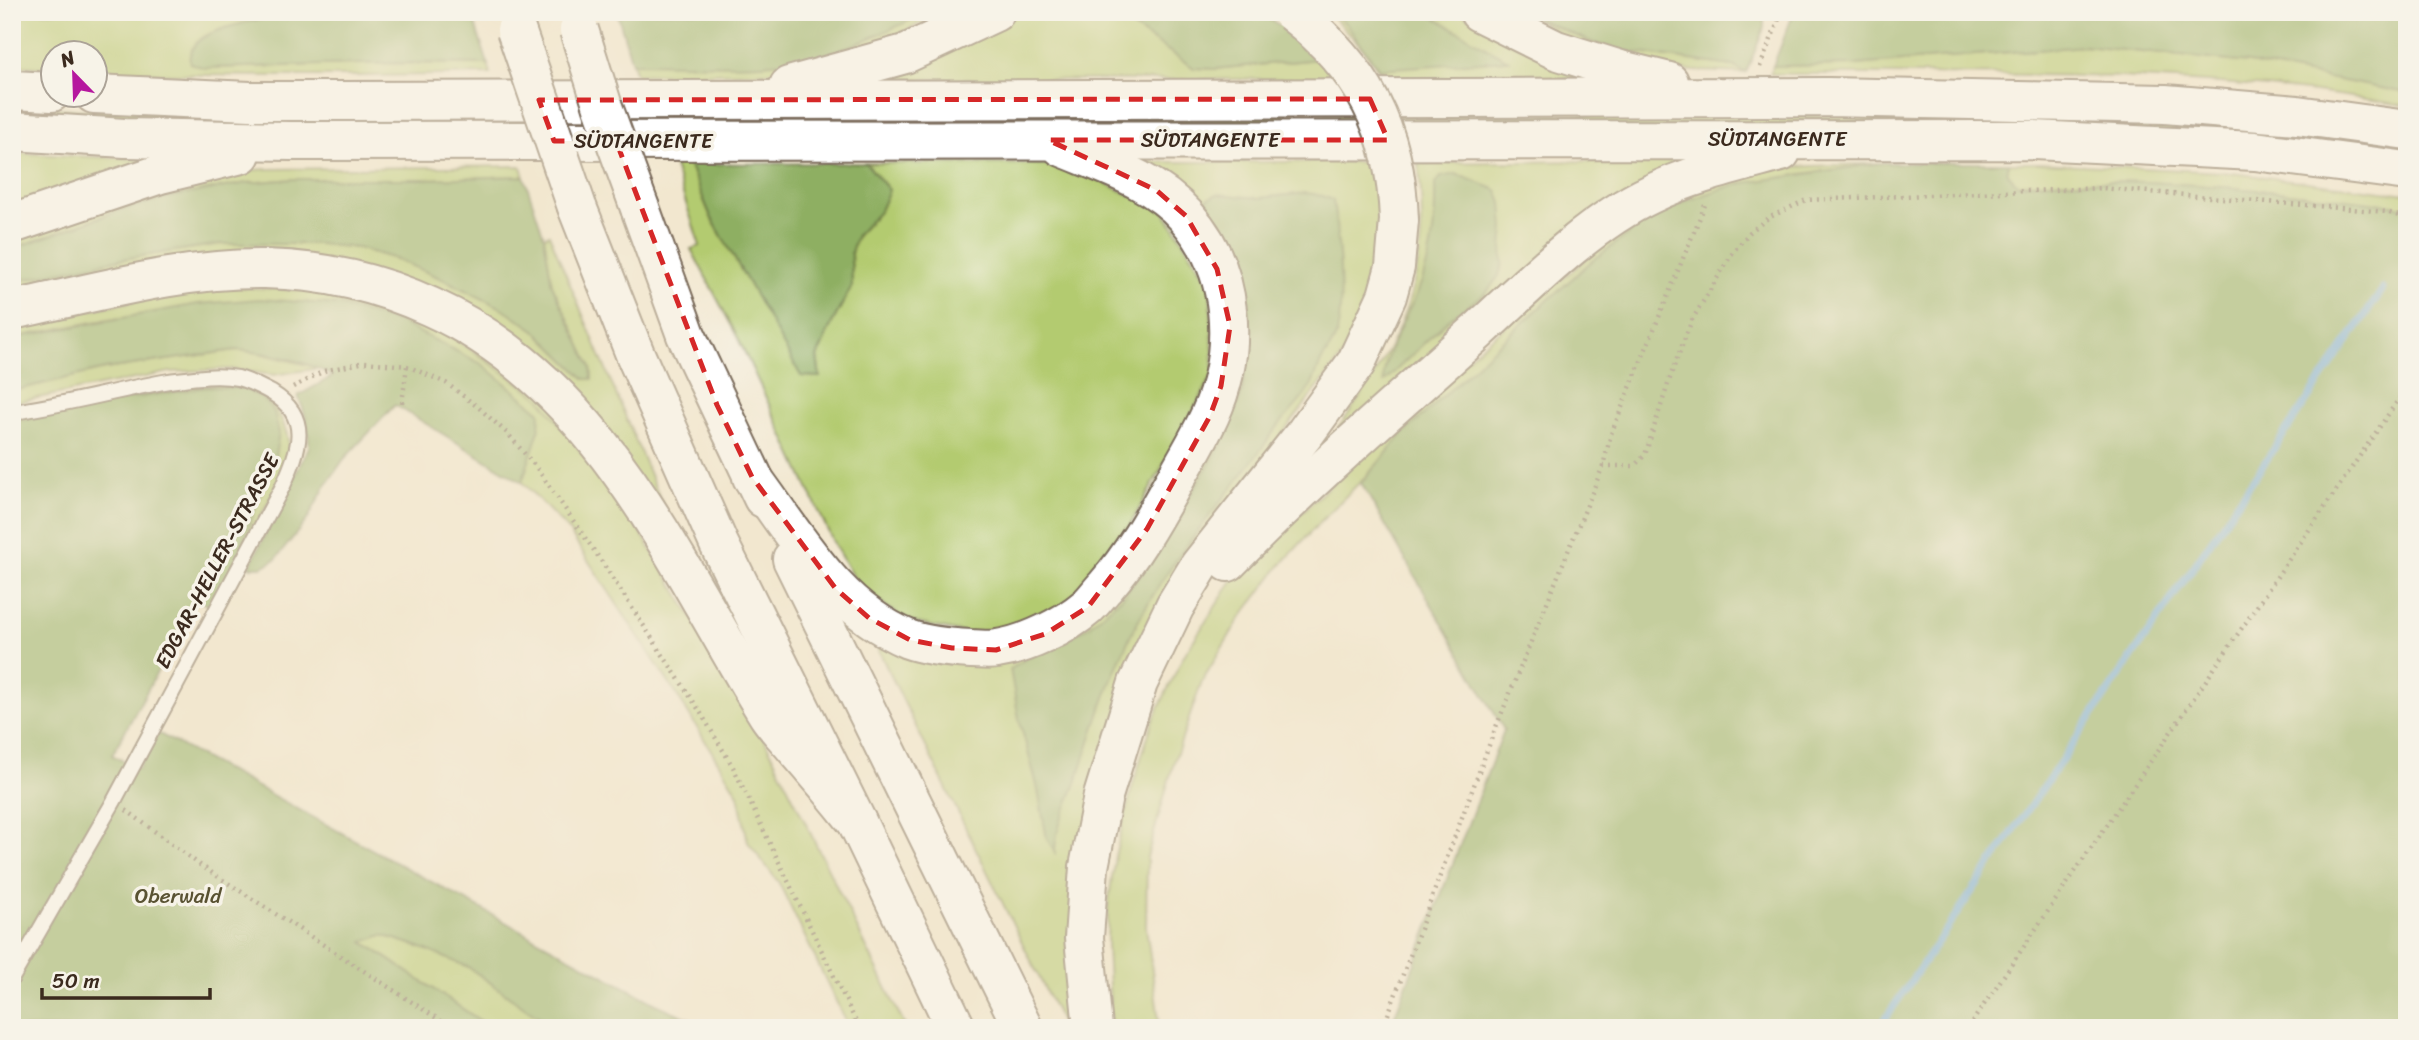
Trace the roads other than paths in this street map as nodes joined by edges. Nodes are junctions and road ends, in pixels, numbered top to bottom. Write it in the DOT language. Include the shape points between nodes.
graph roads {
  1 [pos="995,12"];
  2 [pos="1292,12"];
  3 [pos="1479,12"];
  4 [pos="514,21"];
  5 [pos="577,21"];
  6 [pos="12,90"];
  7 [pos="38,91"];
  8 [pos="108,95"];
  9 [pos="1732,97"];
  10 [pos="740,99"];
  11 [pos="2407,130"];
  12 [pos="12,131"];
  13 [pos="1831,139"];
  14 [pos="1047,140"];
  15 [pos="291,141"];
  16 [pos="2407,170"];
  17 [pos="12,223"];
  18 [pos="12,310"];
  19 [pos="12,412"];
  20 [pos="752,477"];
  21 [pos="1162,635"];
  22 [pos="857,822"];
  23 [pos="12,978"];
  24 [pos="956,1028"];
  25 [pos="1023,1028"];
  26 [pos="1093,1028"];
  1 -- 10 [label="highway" via="905,54"];
  2 -- 21 [label="highway, bridge" via="1345,62 1376,110 1391,150 1399,197 1395,267 1387,296 1356,363 1200,565"];
  3 -- 9 [label="highway" via="1581,59"];
  4 -- 22 [label="highway, bridge" via="577,207 635,354 719,544"];
  5 -- 20 [label="highway, bridge" via="603,107 686,335"];
  6 -- 7 [label="highway"];
  8 -- 10 [label="highway, SÜDTANGENTE" via="264,101"];
  9 -- 10 [label="highway, SÜDTANGENTE"];
  9 -- 11 [label="highway, SÜDTANGENTE" via="2165,104"];
  12 -- 15 [label="highway, SÜDTANGENTE"];
  13 -- 14 [label="highway, SÜDTANGENTE"];
  13 -- 16 [label="highway, SÜDTANGENTE" via="2169,145 2255,150"];
  13 -- 21 [label="highway" via="1695,176 1608,218 1294,496"];
  14 -- 15 [label="highway, SÜDTANGENTE"];
  14 -- 20 [label="highway" via="1156,190 1186,216 1217,269 1230,326 1221,386 1210,416 1147,529 1088,607 1045,634 996,650 910,640 869,618 836,589"];
  15 -- 17 [label="highway" via="160,174"];
  18 -- 22 [label="highway" via="177,276 262,269 364,283 418,300 473,328 543,382 598,440 666,541 770,717"];
  19 -- 23 [label="lane, EDGAR-HELLER-STRASSE" via="201,376 237,378 281,398 300,431 283,486 114,801"];
  20 -- 25 [label="highway"];
  21 -- 26 [label="highway" via="1138,683 1118,744 1089,867 1084,937"];
  22 -- 24 [label="highway"];
}
